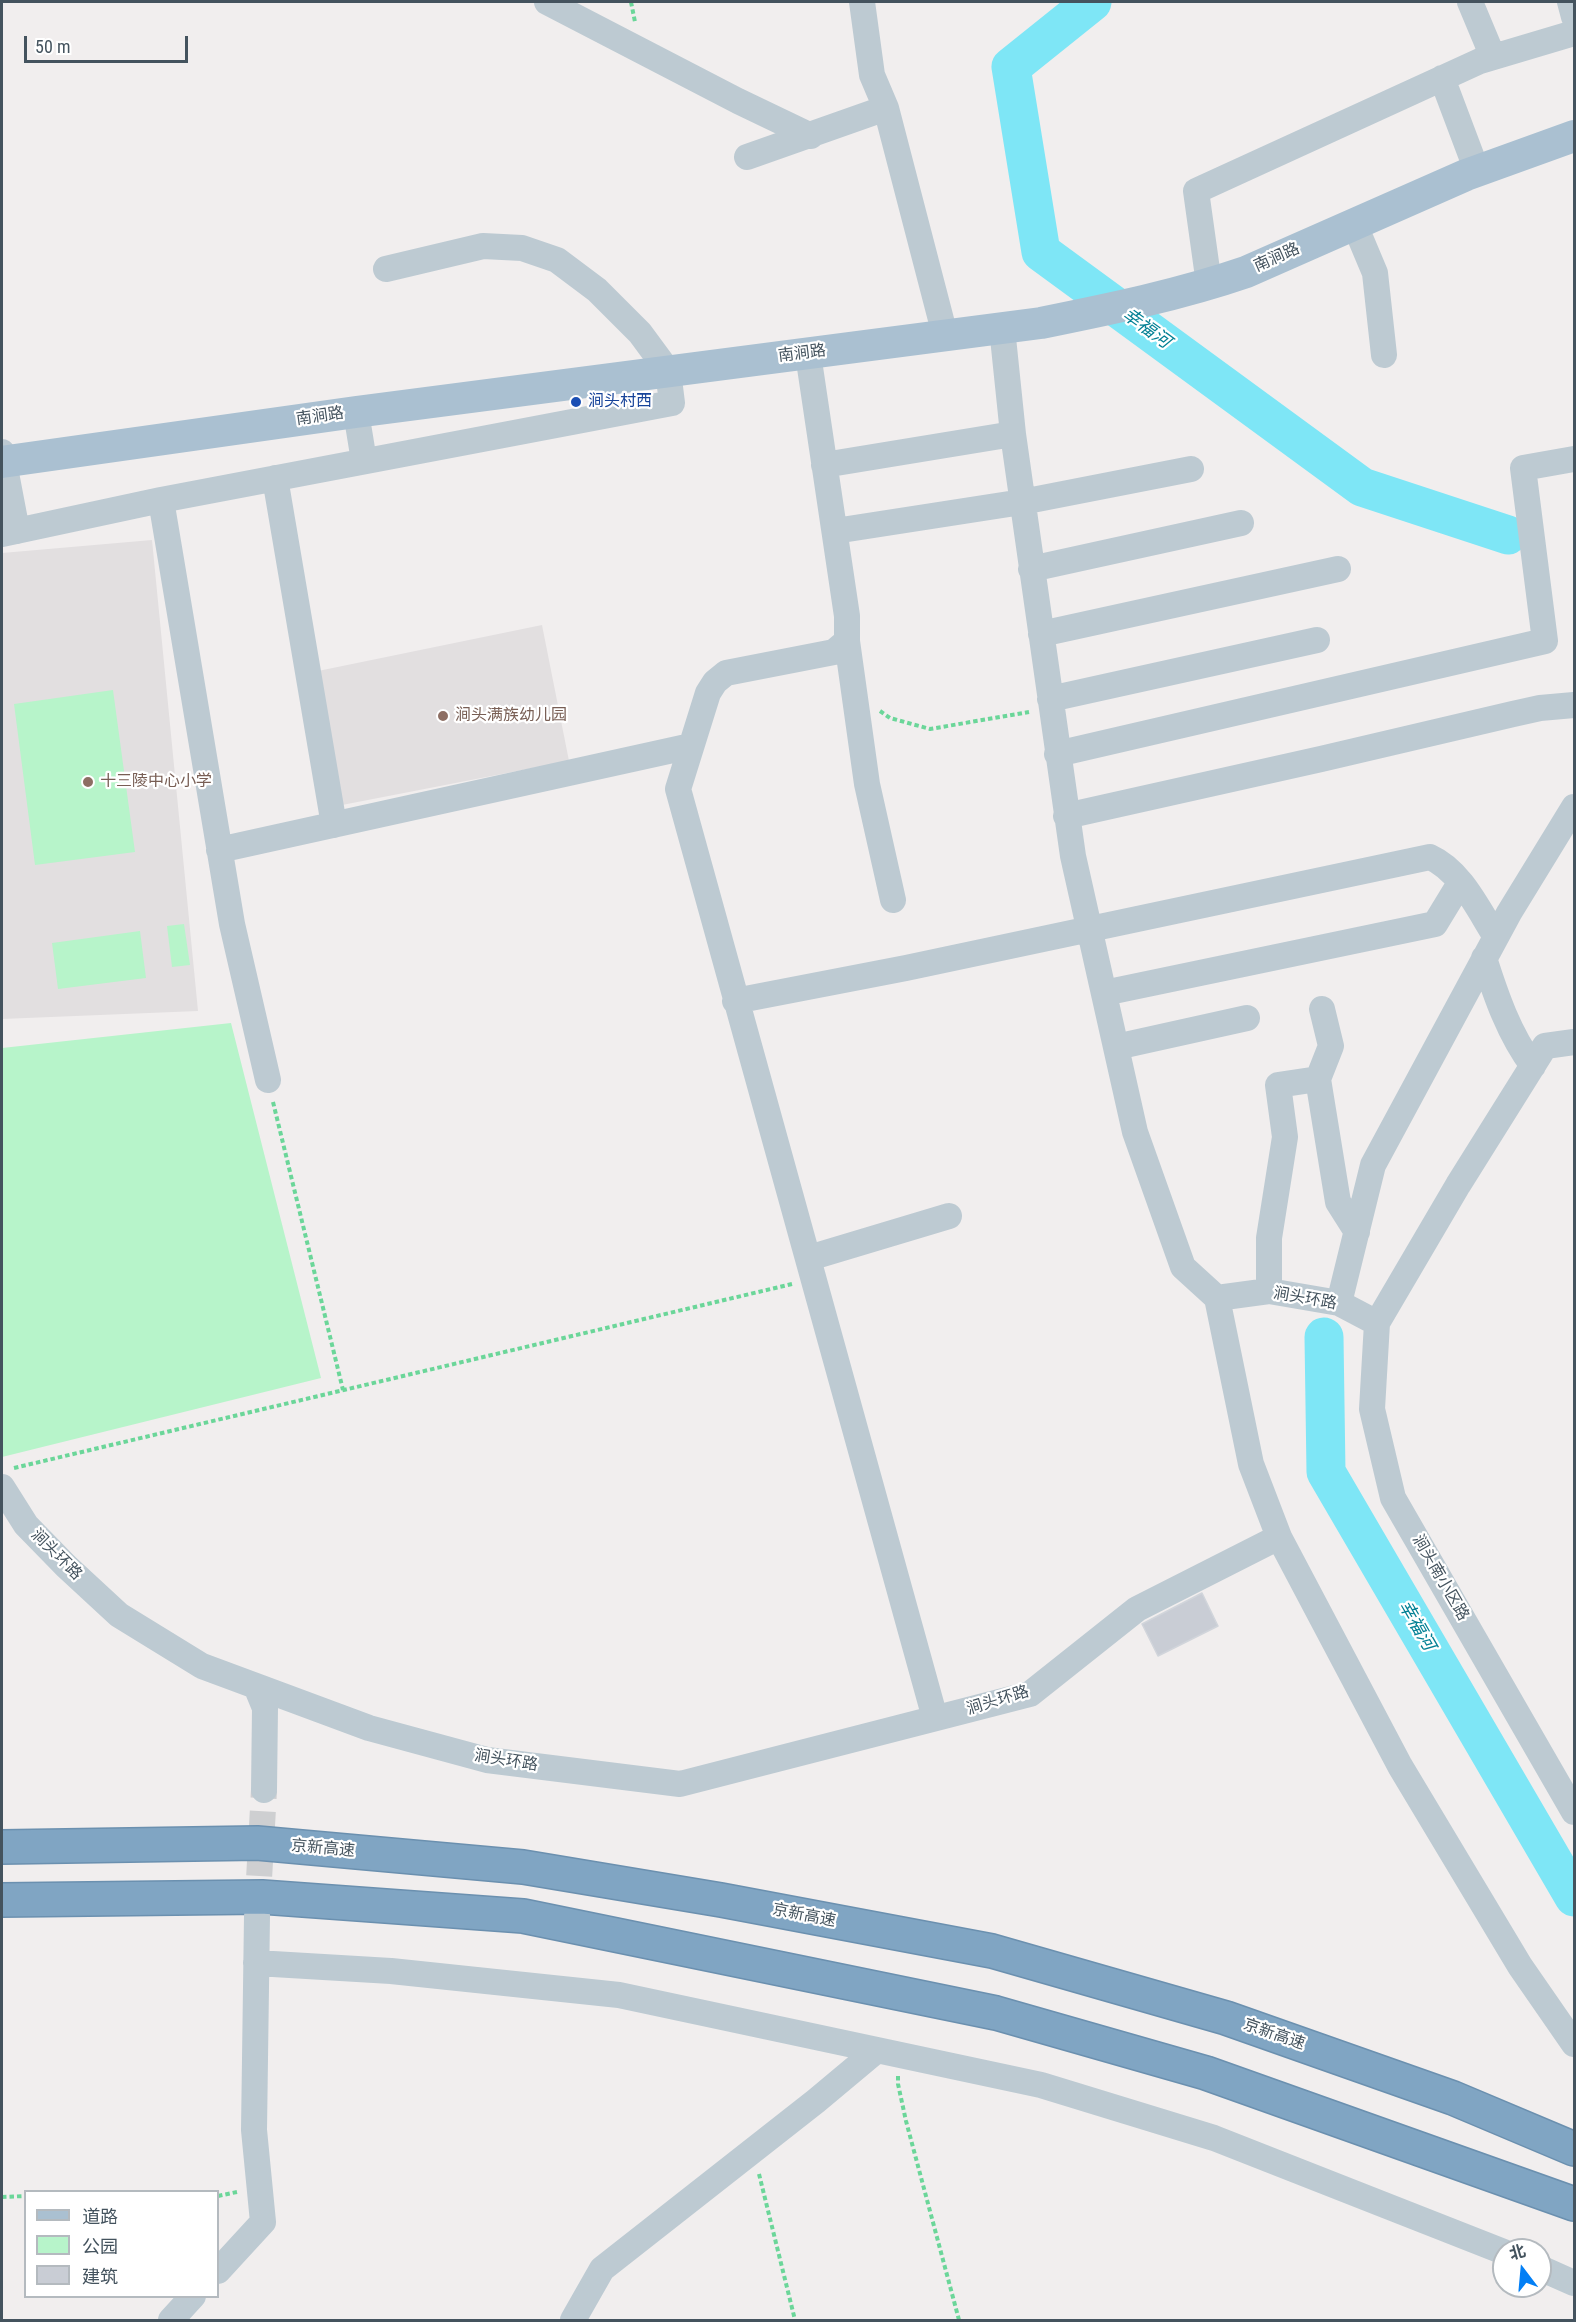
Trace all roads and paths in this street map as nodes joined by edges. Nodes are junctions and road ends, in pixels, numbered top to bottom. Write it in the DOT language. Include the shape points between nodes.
graph roads {
  1 [pos="547,2"];
  2 [pos="862,2"];
  3 [pos="1470,2"];
  4 [pos="1570,2"];
  5 [pos="1575,17"];
  6 [pos="1575,33"];
  7 [pos="1493,57"];
  8 [pos="1442,78"];
  9 [pos="886,108"];
  10 [pos="811,136"];
  11 [pos="1575,136"];
  12 [pos="747,157"];
  13 [pos="1477,171"];
  14 [pos="1354,223"];
  15 [pos="386,269"];
  16 [pos="1209,284"];
  17 [pos="1002,328"];
  18 [pos="945,335"];
  19 [pos="808,354"];
  20 [pos="1384,355"];
  21 [pos="668,371"];
  22 [pos="356,412"];
  23 [pos="1012,434"];
  24 [pos="2,458"];
  25 [pos="1575,459"];
  26 [pos="364,461"];
  27 [pos="824,465"];
  28 [pos="1191,469"];
  29 [pos="275,478"];
  30 [pos="161,500"];
  31 [pos="1022,502"];
  32 [pos="1241,523"];
  33 [pos="835,531"];
  34 [pos="9,532"];
  35 [pos="1031,569"];
  36 [pos="1338,569"];
  37 [pos="1041,634"];
  38 [pos="1317,640"];
  39 [pos="847,641"];
  40 [pos="854,694"];
  41 [pos="1050,704"];
  42 [pos="1575,705"];
  43 [pos="691,746"];
  44 [pos="1057,754"];
  45 [pos="1575,807"];
  46 [pos="1066,816"];
  47 [pos="334,825"];
  48 [pos="219,850"];
  49 [pos="1460,883"];
  50 [pos="893,900"];
  51 [pos="1089,928"];
  52 [pos="1490,948"];
  53 [pos="1104,993"];
  54 [pos="735,1001"];
  55 [pos="1322,1009"];
  56 [pos="1247,1018"];
  57 [pos="1575,1042"];
  58 [pos="1116,1047"];
  59 [pos="1527,1058"];
  60 [pos="1318,1079"];
  61 [pos="268,1080"];
  62 [pos="949,1216"];
  63 [pos="1357,1232"];
  64 [pos="812,1268"];
  65 [pos="1269,1291"];
  66 [pos="1216,1298"];
  67 [pos="1339,1303"];
  68 [pos="1377,1323"];
  69 [pos="343,1390"];
  70 [pos="7,1478"];
  71 [pos="1279,1537"];
  72 [pos="256,1686"];
  73 [pos="935,1718"];
  74 [pos="264,1790"];
  75 [pos="1575,1812"];
  76 [pos="2,1847"];
  77 [pos="2,1900"];
  78 [pos="257,1916"];
  79 [pos="256,1963"];
  80 [pos="1575,2044"];
  81 [pos="888,2052"];
  82 [pos="1567,2146"];
  83 [pos="753,2150"];
  84 [pos="24,2196"];
  85 [pos="2,2197"];
  86 [pos="1574,2204"];
  87 [pos="1492,2247"];
  88 [pos="219,2270"];
  89 [pos="1552,2273"];
  90 [pos="1575,2283"];
  91 [pos="191,2298"];
  92 [pos="171,2320"];
  93 [pos="573,2320"];
  94 [pos="795,2320"];
  95 [pos="959,2320"];
  1 -- 10 [label="street"];
  2 -- 9 [label="street" via="872,75"];
  3 -- 7 [label="street"];
  4 -- 5 [label="street"];
  6 -- 7 [label="street"];
  7 -- 8 [label="street"];
  8 -- 13 [label="street"];
  8 -- 16 [label="street" via="1196,191"];
  9 -- 10 [label="street"];
  9 -- 18 [label="street"];
  10 -- 12 [label="street"];
  11 -- 13 [label="main road, 南涧路"];
  13 -- 14 [label="main road, 南涧路"];
  14 -- 16 [label="main road, 南涧路" via="1246,272"];
  14 -- 20 [label="street" via="1375,273"];
  15 -- 21 [label="street" via="483,246 522,248 557,260 597,290 633,326"];
  16 -- 17 [label="main road, 南涧路" via="1041,323"];
  17 -- 18 [label="main road, 南涧路"];
  17 -- 23 [label="street"];
  18 -- 19 [label="main road, 南涧路"];
  19 -- 21 [label="main road, 南涧路"];
  19 -- 27 [label="street"];
  21 -- 22 [label="main road, 南涧路"];
  21 -- 26 [label="street" via="672,403"];
  22 -- 24 [label="main road, 南涧路"];
  22 -- 26 [label="street"];
  23 -- 27 [label="street"];
  23 -- 31 [label="street"];
  24 -- 34 [label="street"];
  25 -- 44 [label="street" via="1523,468 1545,641"];
  26 -- 29 [label="street"];
  27 -- 33 [label="street"];
  28 -- 31 [label="street"];
  29 -- 30 [label="street"];
  29 -- 47 [label="street"];
  30 -- 34 [label="street"];
  30 -- 48 [label="street"];
  31 -- 33 [label="street"];
  31 -- 35 [label="street"];
  32 -- 35 [label="street"];
  33 -- 39 [label="street" via="848,616"];
  35 -- 37 [label="street"];
  36 -- 37 [label="street"];
  37 -- 41 [label="street"];
  38 -- 41 [label="street"];
  39 -- 40 [label="street"];
  39 -- 43 [label="street" via="834,652 726,673 708,693"];
  40 -- 41 [label="path" via="890,718 930,729"];
  40 -- 50 [label="street" via="867,784"];
  41 -- 44 [label="street"];
  42 -- 46 [label="street" via="1540,708"];
  43 -- 47 [label="street"];
  43 -- 54 [label="street" via="678,789"];
  44 -- 46 [label="street"];
  45 -- 52 [label="street"];
  46 -- 51 [label="street"];
  47 -- 48 [label="street"];
  48 -- 61 [label="street"];
  49 -- 51 [label="street" via="1441,862 1430,857"];
  49 -- 52 [label="street"];
  49 -- 53 [label="street" via="1435,924"];
  51 -- 53 [label="street"];
  51 -- 54 [label="street"];
  52 -- 59 [label="street" via="1499,1003"];
  52 -- 63 [label="street" via="1373,1165"];
  53 -- 58 [label="street"];
  54 -- 64 [label="street"];
  55 -- 60 [label="street" via="1331,1046"];
  56 -- 58 [label="street"];
  57 -- 59 [label="street" via="1545,1046"];
  58 -- 66 [label="street" via="1135,1132 1183,1267"];
  59 -- 68 [label="street"];
  60 -- 63 [label="street" via="1338,1202"];
  60 -- 65 [label="street" via="1278,1085 1285,1137 1269,1238"];
  61 -- 69 [label="path"];
  62 -- 64 [label="street"];
  63 -- 67 [label="street"];
  64 -- 69 [label="path"];
  64 -- 73 [label="street"];
  65 -- 66 [label="street, 涧头环路"];
  65 -- 67 [label="street, 涧头环路"];
  66 -- 71 [label="street" via="1251,1464"];
  67 -- 68 [label="street, 涧头环路"];
  68 -- 75 [label="street, 涧头南小区路" via="1372,1409 1393,1498"];
  69 -- 70 [label="path"];
  70 -- 72 [label="street, 涧头环路" via="26,1525 119,1615 202,1666"];
  71 -- 73 [label="street, 涧头环路" via="1137,1609 1030,1694"];
  71 -- 80 [label="street" via="1400,1766 1520,1966"];
  72 -- 73 [label="street, 涧头环路" via="369,1728 487,1760 680,1784"];
  72 -- 74 [label="street" via="265,1708"];
  76 -- 82 [label="highway, 京新高速" via="257,1843 522,1867 945,1942 1226,2018 1453,2098"];
  77 -- 86 [label="highway" via="262,1897 523,1916 996,2013 1206,2073"];
  78 -- 79 [label="street"];
  79 -- 81 [label="street" via="391,1971 619,1995"];
  79 -- 88 [label="street" via="254,2130 263,2222"];
  81 -- 83 [label="street"];
  81 -- 87 [label="street" via="1041,2085 1214,2138"];
  81 -- 95 [label="path"];
  83 -- 93 [label="street" via="602,2269"];
  83 -- 94 [label="path"];
  84 -- 85 [label="path"];
  89 -- 90 [label="street"];
  91 -- 92 [label="street"];
}
